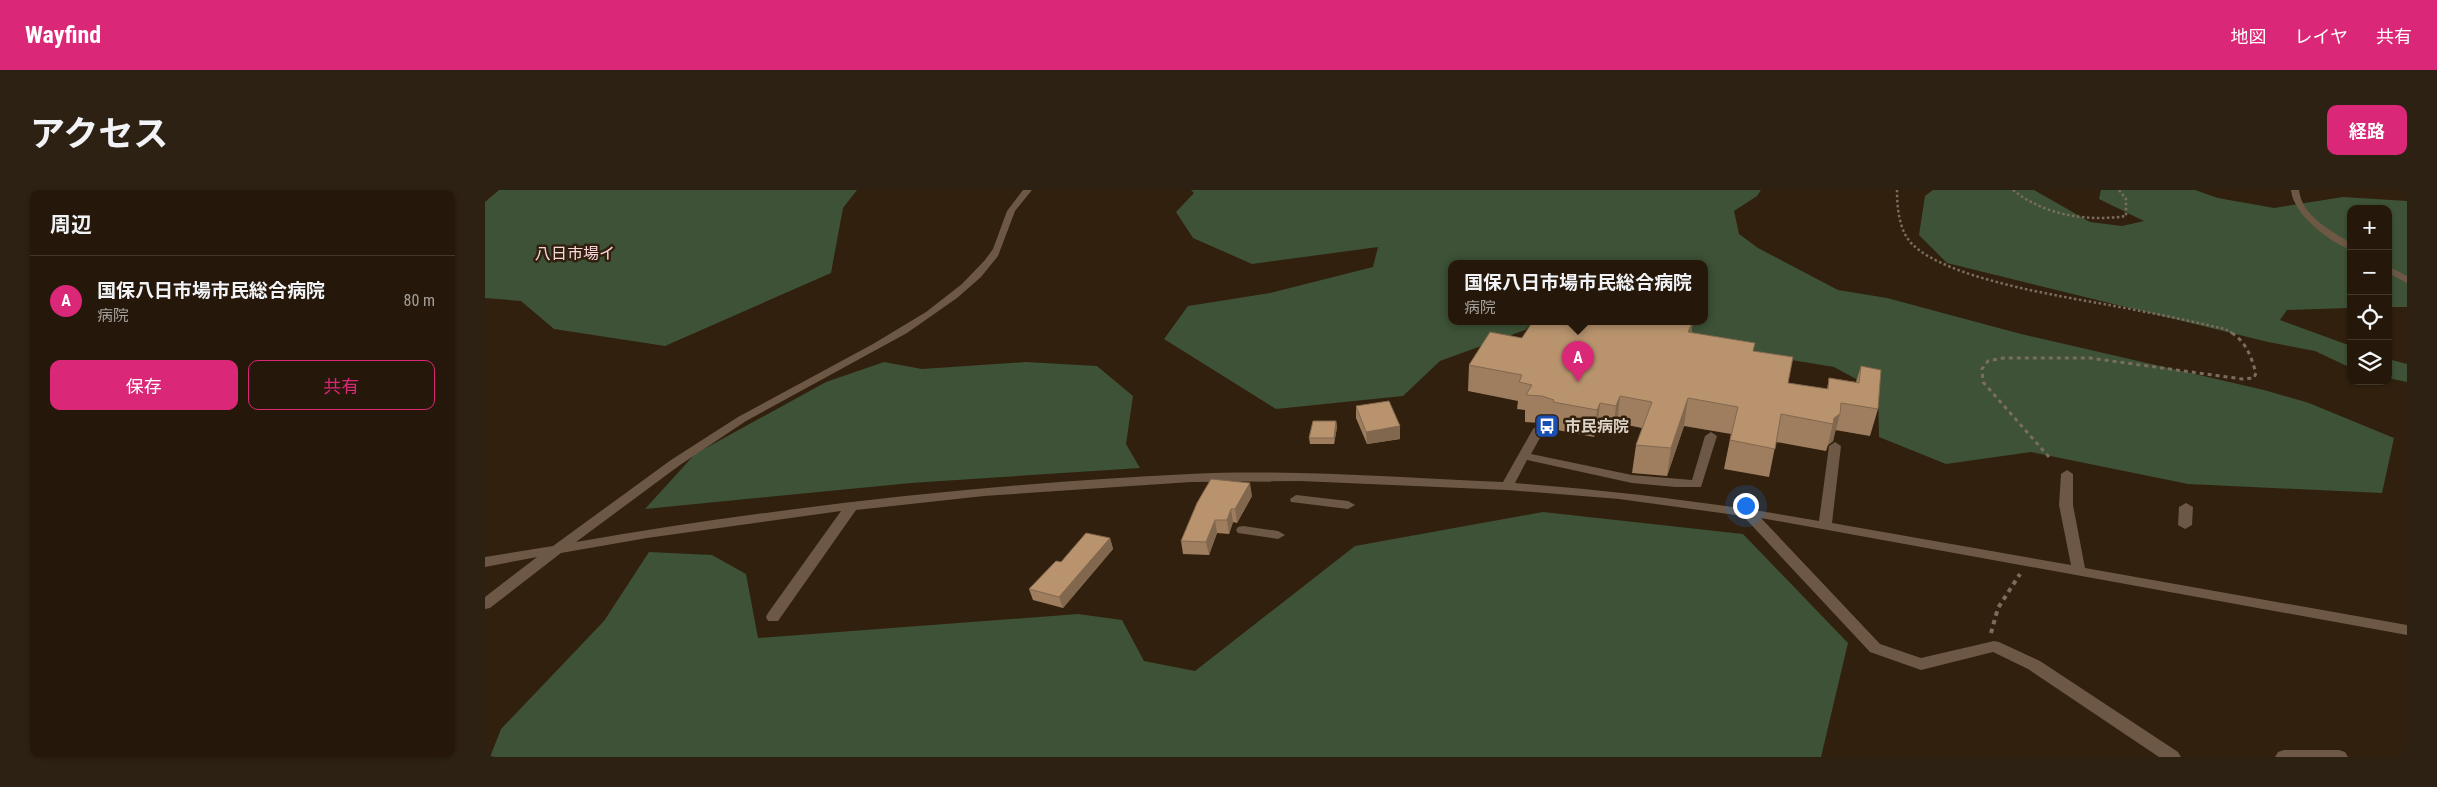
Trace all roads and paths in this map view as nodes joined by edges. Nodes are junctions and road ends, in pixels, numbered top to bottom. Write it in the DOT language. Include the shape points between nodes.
graph roads {
  1 [pos="1027,190"];
  2 [pos="1897,190"];
  3 [pos="2013,190"];
  4 [pos="2119,190"];
  5 [pos="2295,190"];
  6 [pos="2347,245"];
  7 [pos="2392,271"];
  8 [pos="2407,280"];
  9 [pos="1539,429"];
  10 [pos="1711,436"];
  11 [pos="1835,446"];
  12 [pos="1524,456"];
  13 [pos="2049,457"];
  14 [pos="2067,474"];
  15 [pos="1300,477"];
  16 [pos="1507,486"];
  17 [pos="1348,505"];
  18 [pos="852,506"];
  19 [pos="2186,506"];
  20 [pos="1747,512"];
  21 [pos="2185,525"];
  22 [pos="1825,527"];
  23 [pos="1243,530"];
  24 [pos="1279,535"];
  25 [pos="485,562"];
  26 [pos="2027,563"];
  27 [pos="2079,572"];
  28 [pos="485,604"];
  29 [pos="773,616"];
  30 [pos="2407,630"];
  31 [pos="1994,646"];
  32 [pos="2172,757"];
  33 [pos="2283,757"];
  34 [pos="2339,757"];
  1 -- 28 [label="street" via="1011,208 997,250 956,295 883,343 741,420 617,503"];
  2 -- 13 [label="path" via="1902,229 1911,243 1939,261 1996,280 2225,329 2245,342 2256,372 2253,378 2090,358 2003,358 1988,361 1982,369 1983,382"];
  3 -- 4 [label="path" via="2021,198 2045,210 2105,218 2126,216 2126,199"];
  5 -- 6 [label="street" via="2297,203 2305,213 2327,233"];
  7 -- 8 [label="street"];
  9 -- 12 [label="street"];
  10 -- 12 [label="street" via="1697,484 1663,484 1617,477"];
  11 -- 22 [label="street"];
  12 -- 16 [label="street"];
  14 -- 27 [label="street" via="2066,505"];
  15 -- 16 [label="street"];
  15 -- 17 [label="street" via="1295,503"];
  15 -- 18 [label="street" via="1191,478 1085,484"];
  16 -- 20 [label="street" via="1619,495"];
  18 -- 25 [label="street" via="647,534"];
  18 -- 29 [label="street"];
  19 -- 21 [label="street"];
  20 -- 22 [label="street"];
  20 -- 31 [label="street" via="1875,648 1921,664"];
  22 -- 26 [label="street"];
  23 -- 24 [label="street"];
  26 -- 27 [label="street"];
  26 -- 31 [label="path" via="1998,608 1991,631"];
  27 -- 30 [label="street"];
  31 -- 32 [label="street" via="2035,665"];
  33 -- 34 [label="street"];
}
